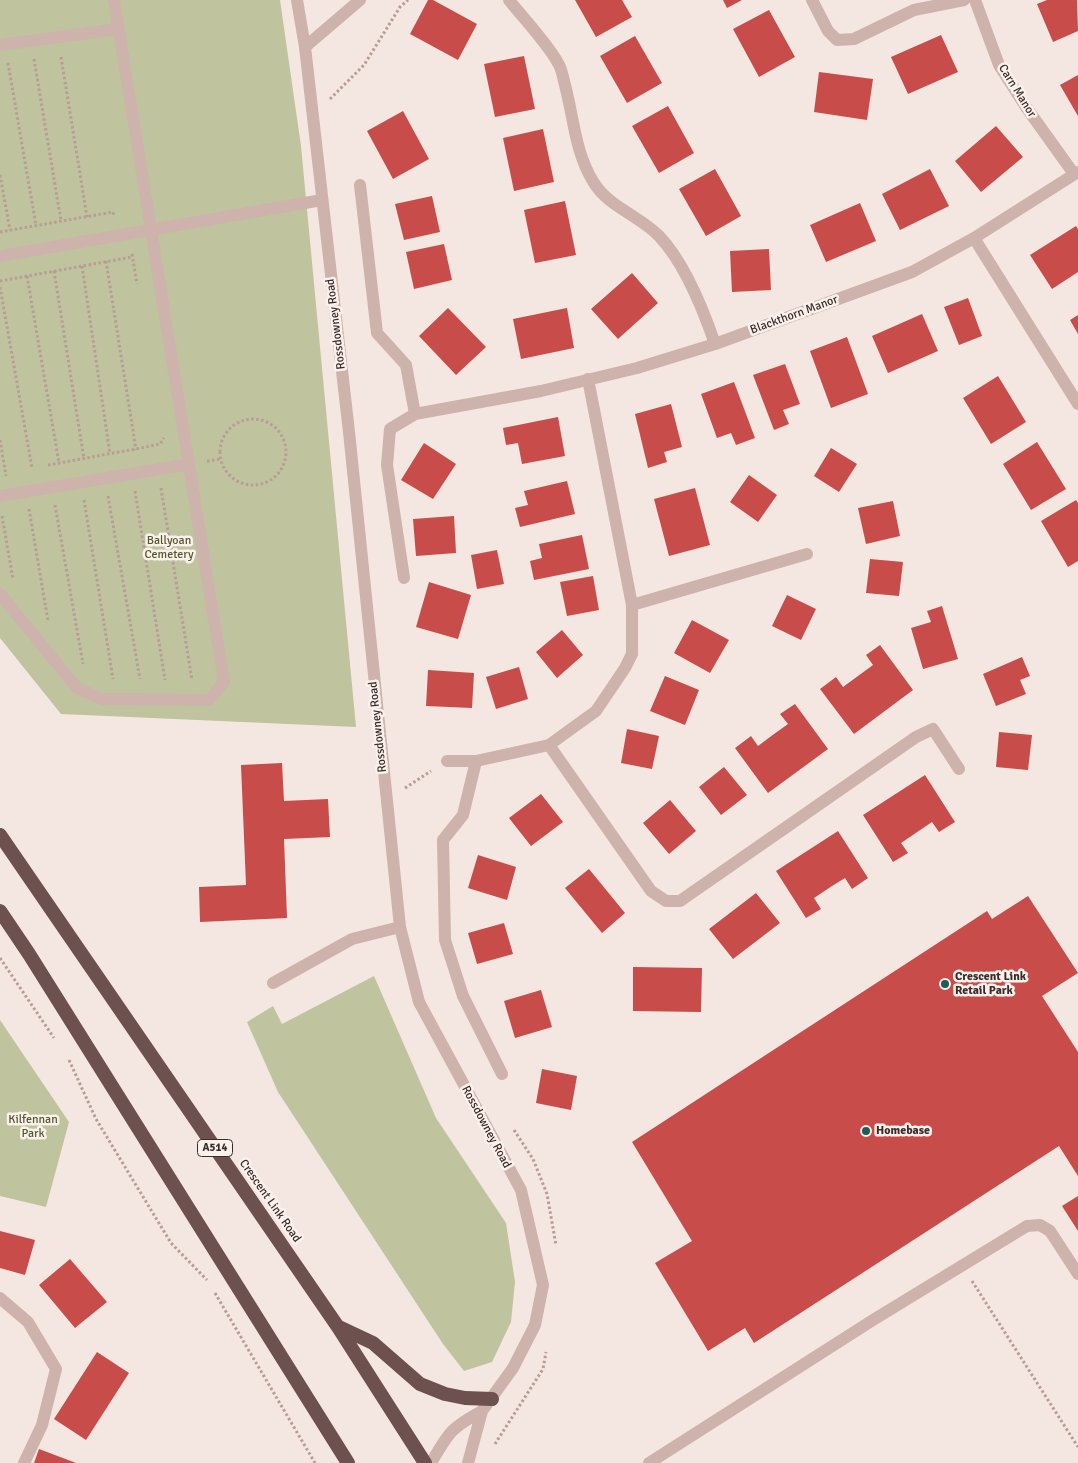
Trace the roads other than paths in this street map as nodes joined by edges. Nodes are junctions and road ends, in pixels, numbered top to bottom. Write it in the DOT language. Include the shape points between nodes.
graph roads {
  1 [pos="114,0"];
  2 [pos="297,0"];
  3 [pos="360,0"];
  4 [pos="509,0"];
  5 [pos="812,0"];
  6 [pos="964,0"];
  7 [pos="974,0"];
  8 [pos="118,29"];
  9 [pos="2,45"];
  10 [pos="305,47"];
  11 [pos="1076,173"];
  12 [pos="360,185"];
  13 [pos="322,200"];
  14 [pos="151,229"];
  15 [pos="974,238"];
  16 [pos="0,256"];
  17 [pos="715,344"];
  18 [pos="588,379"];
  19 [pos="1078,404"];
  20 [pos="415,414"];
  21 [pos="189,464"];
  22 [pos="0,496"];
  23 [pos="807,554"];
  24 [pos="404,578"];
  25 [pos="0,594"];
  26 [pos="632,605"];
  27 [pos="549,745"];
  28 [pos="447,761"];
  29 [pos="476,761"];
  30 [pos="959,769"];
  31 [pos="0,835"];
  32 [pos="0,911"];
  33 [pos="400,927"];
  34 [pos="272,984"];
  35 [pos="502,1074"];
  36 [pos="1078,1274"];
  37 [pos="0,1298"];
  38 [pos="338,1327"];
  39 [pos="492,1399"];
  40 [pos="482,1411"];
  41 [pos="24,1463"];
  42 [pos="348,1463"];
  43 [pos="425,1463"];
  44 [pos="431,1463"];
  45 [pos="468,1463"];
  46 [pos="649,1463"];
  1 -- 8 [label="street"];
  2 -- 10 [label="street, Rossdowney Road"];
  3 -- 10 [label="street"];
  4 -- 17 [label="street" via="559,64 581,156 595,185 608,199 659,236 700,302"];
  5 -- 6 [label="street" via="828,31 837,40 854,39 914,10"];
  7 -- 11 [label="street, Carn Manor" via="999,65"];
  8 -- 9 [label="street"];
  8 -- 14 [label="street"];
  10 -- 13 [label="street, Rossdowney Road"];
  11 -- 15 [label="street, Carn Manor"];
  12 -- 20 [label="street" via="377,332 406,365"];
  13 -- 14 [label="street"];
  13 -- 33 [label="street, Rossdowney Road"];
  14 -- 16 [label="street"];
  14 -- 21 [label="street"];
  15 -- 17 [label="street, Blackthorn Manor" via="912,272"];
  15 -- 19 [label="street"];
  17 -- 18 [label="street, Blackthorn Manor"];
  18 -- 20 [label="street, Blackthorn Manor"];
  18 -- 26 [label="street"];
  20 -- 24 [label="street" via="390,430 387,465"];
  21 -- 22 [label="street"];
  21 -- 25 [label="street" via="224,682 209,700 102,699 77,688"];
  23 -- 26 [label="street"];
  26 -- 27 [label="street" via="632,654 625,668 596,710"];
  27 -- 29 [label="street"];
  27 -- 30 [label="street" via="651,891 666,901 680,901 933,729"];
  28 -- 29 [label="street"];
  29 -- 35 [label="street" via="463,814 443,840 445,940 463,996"];
  31 -- 38 [label="highway, Crescent Link Road / A514"];
  32 -- 42 [label="highway"];
  33 -- 34 [label="street" via="352,938"];
  33 -- 39 [label="street, Rossdowney Road" via="419,1002 521,1190 543,1285 535,1325 513,1368"];
  36 -- 46 [label="street" via="1050,1232 1040,1224 1027,1226"];
  37 -- 41 [label="street" via="28,1322 56,1370 42,1425"];
  38 -- 39 [label="highway" via="373,1343 420,1384 445,1394"];
  38 -- 43 [label="highway, Crescent Link Road / A514"];
  39 -- 40 [label="street, Rossdowney Road"];
  40 -- 44 [label="street, Rossdowney Road" via="448,1434"];
  40 -- 45 [label="street, Rossdowney Road"];
}
